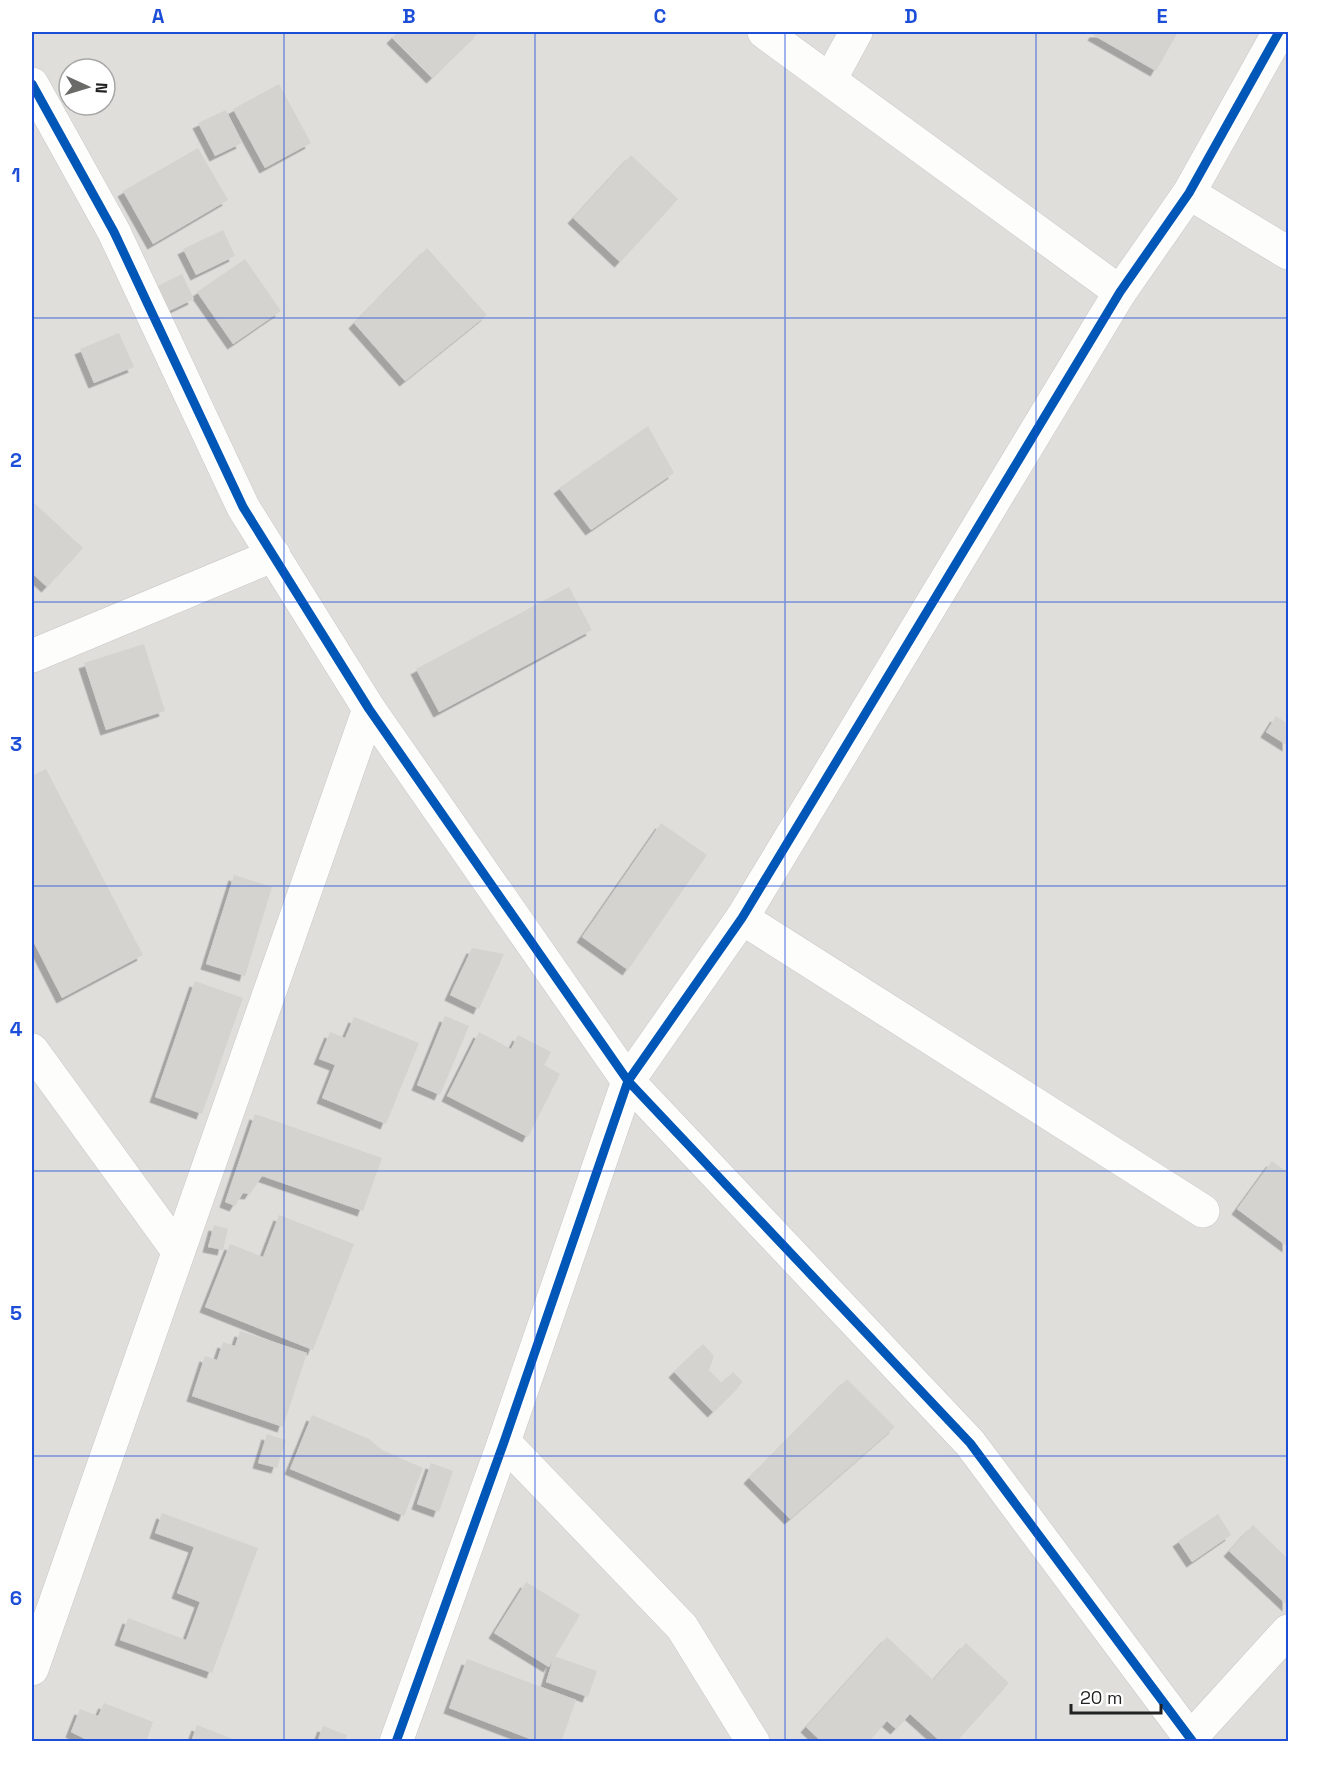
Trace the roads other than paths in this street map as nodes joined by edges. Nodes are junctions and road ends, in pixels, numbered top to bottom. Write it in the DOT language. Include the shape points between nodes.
graph roads {
  1 [pos="764,32"];
  2 [pos="856,32"];
  3 [pos="1279,32"];
  4 [pos="830,80"];
  5 [pos="32,84"];
  6 [pos="1189,193"];
  7 [pos="1288,253"];
  8 [pos="1120,292"];
  9 [pos="274,555"];
  10 [pos="32,656"];
  11 [pos="369,709"];
  12 [pos="742,918"];
  13 [pos="32,1050"];
  14 [pos="628,1081"];
  15 [pos="1203,1211"];
  16 [pos="178,1251"];
  17 [pos="504,1442"];
  18 [pos="1288,1631"];
  19 [pos="32,1669"];
  20 [pos="747,1738"];
  21 [pos="1190,1740"];
  22 [pos="396,1742"];
  1 -- 4 [label="street"];
  2 -- 4 [label="street"];
  3 -- 6 [label="street"];
  4 -- 8 [label="street"];
  5 -- 9 [label="street" via="114,232 243,507"];
  6 -- 7 [label="street"];
  6 -- 8 [label="street"];
  8 -- 12 [label="street"];
  9 -- 10 [label="street"];
  9 -- 11 [label="street"];
  11 -- 14 [label="street"];
  11 -- 16 [label="street"];
  12 -- 14 [label="street"];
  12 -- 15 [label="street"];
  13 -- 16 [label="street"];
  14 -- 17 [label="street"];
  14 -- 21 [label="street" via="970,1443"];
  16 -- 19 [label="street"];
  17 -- 20 [label="street" via="682,1627"];
  17 -- 22 [label="street"];
  18 -- 21 [label="street"];
}
